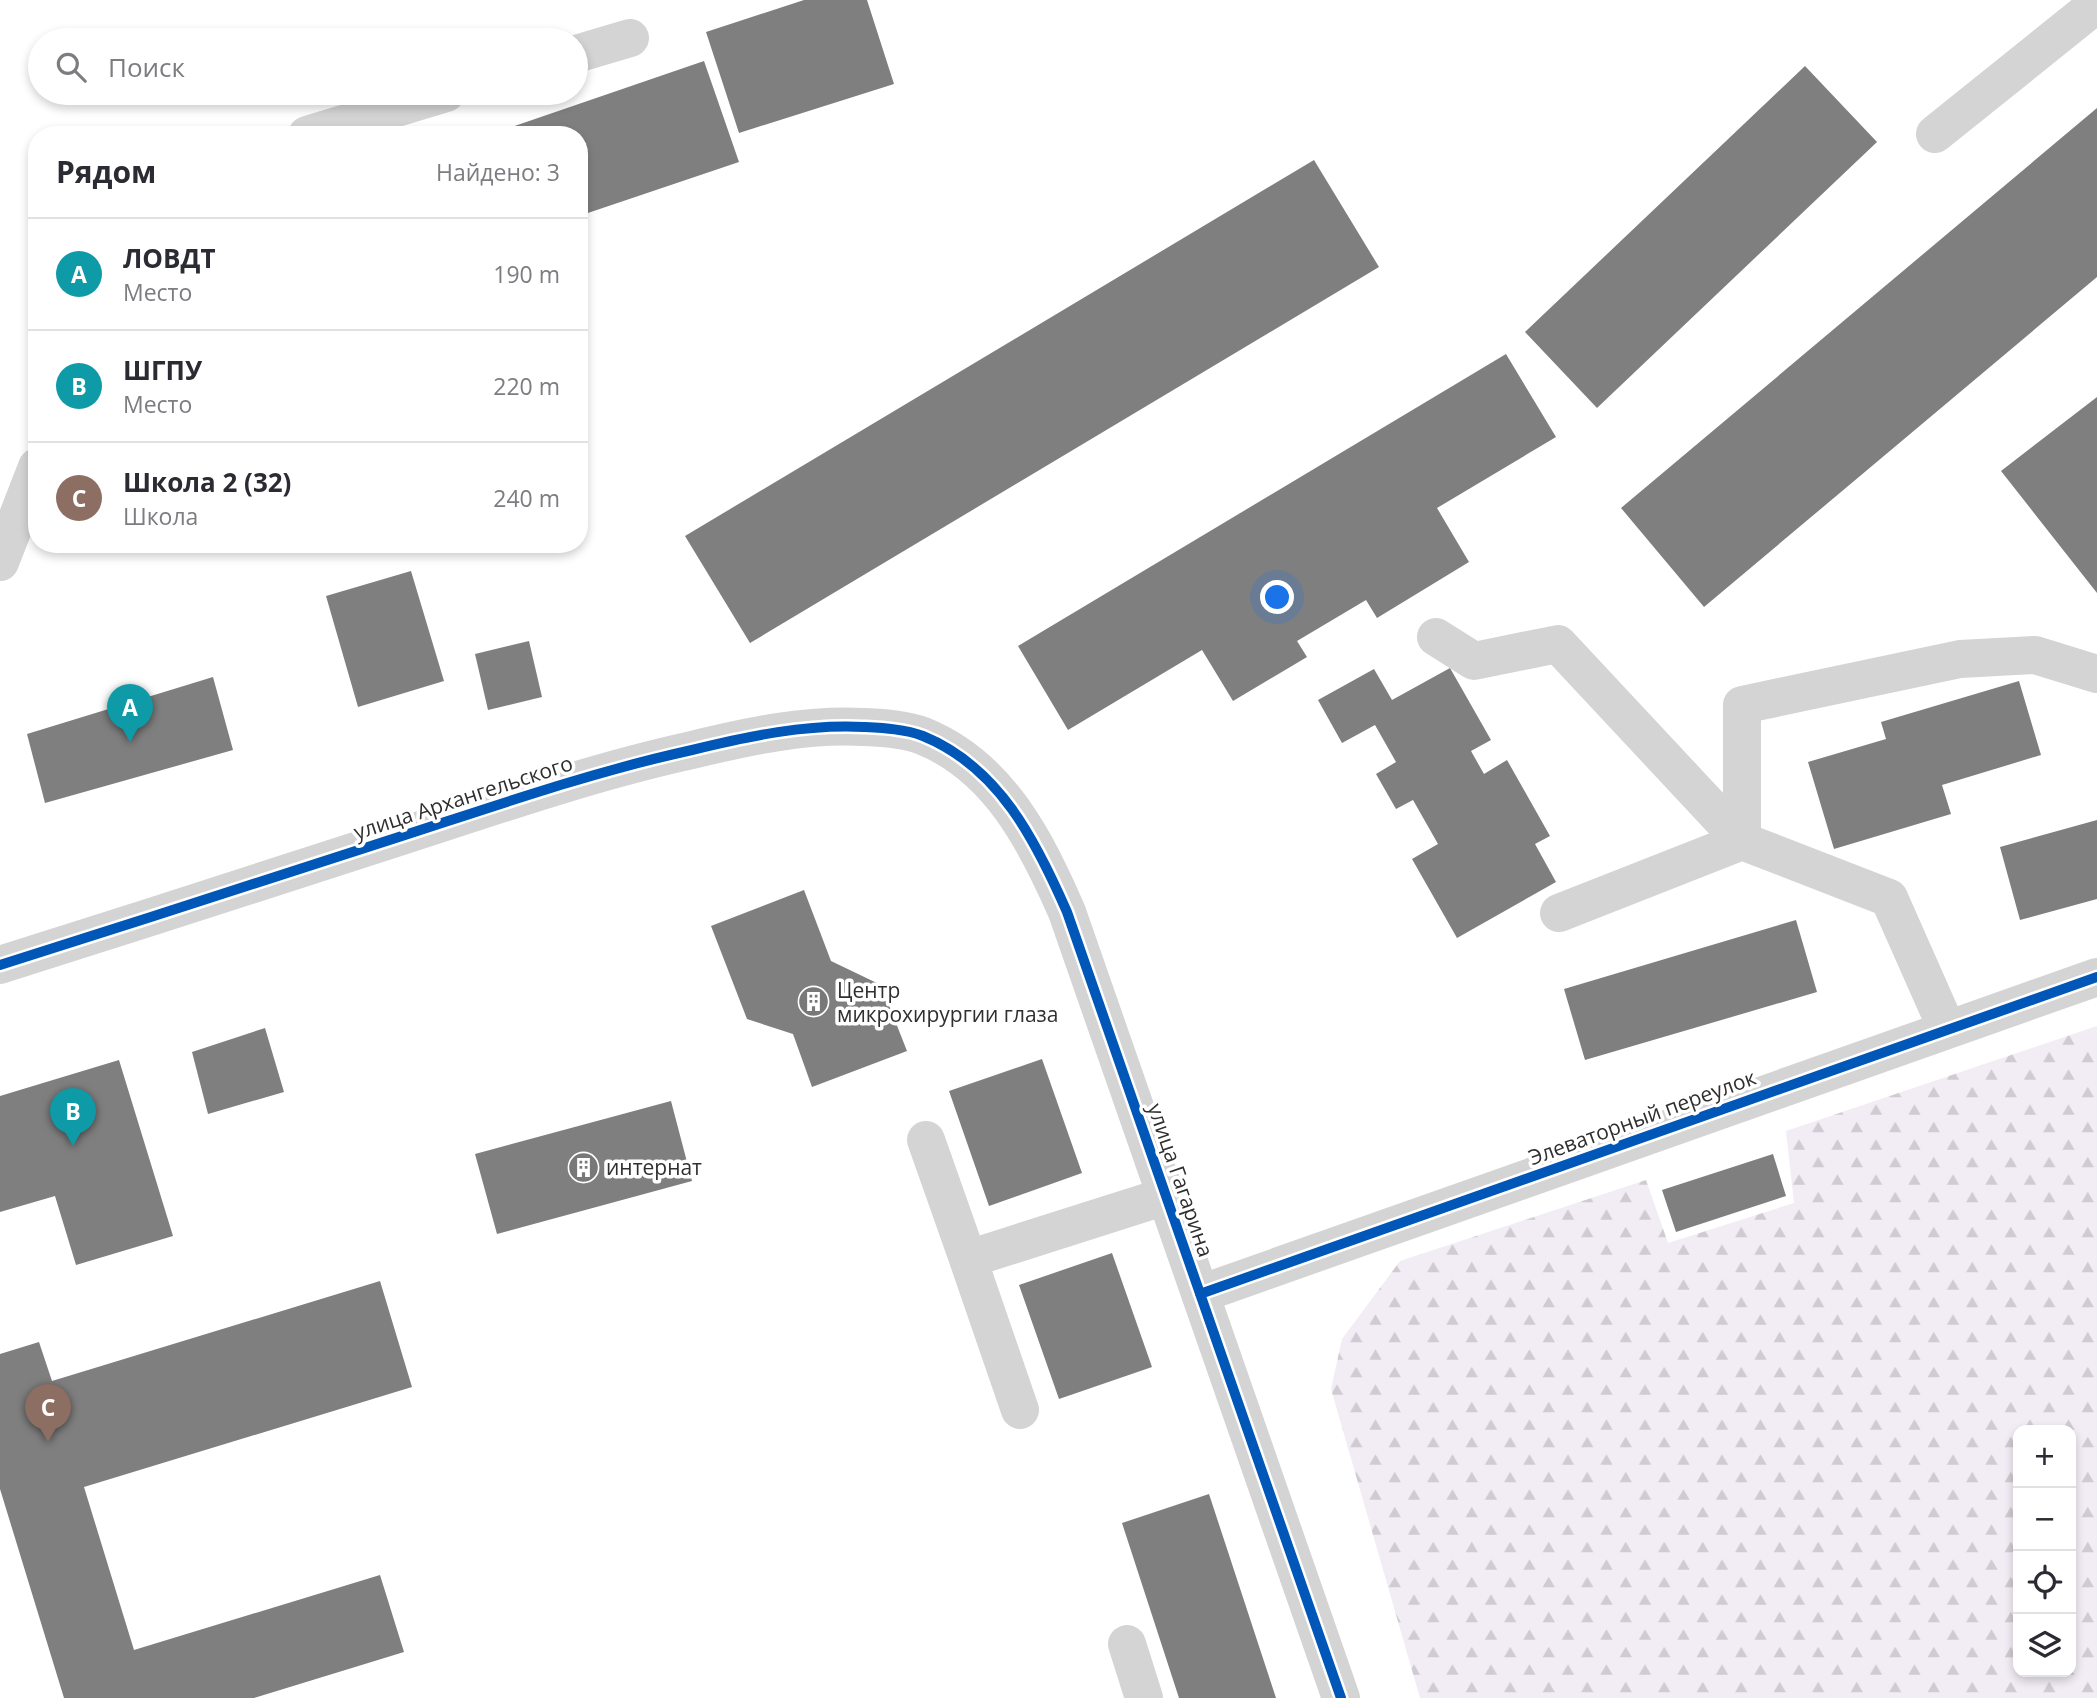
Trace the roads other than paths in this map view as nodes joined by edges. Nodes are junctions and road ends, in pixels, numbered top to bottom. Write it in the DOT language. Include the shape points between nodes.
graph roads {
  1 [pos="2097,4"];
  2 [pos="630,38"];
  3 [pos="588,50"];
  4 [pos="406,105"];
  5 [pos="337,126"];
  6 [pos="1935,134"];
  7 [pos="28,490"];
  8 [pos="0,562"];
  9 [pos="1436,637"];
  10 [pos="2097,674"];
  11 [pos="946,747"];
  12 [pos="1742,841"];
  13 [pos="1559,914"];
  14 [pos="0,965"];
  15 [pos="2097,976"];
  16 [pos="1948,1029"];
  17 [pos="926,1140"];
  18 [pos="1166,1196"];
  19 [pos="968,1259"];
  20 [pos="1200,1294"];
  21 [pos="1020,1410"];
  22 [pos="1127,1644"];
  23 [pos="1144,1698"];
  24 [pos="1340,1698"];
  1 -- 6 [label="street"];
  2 -- 3 [label="street"];
  4 -- 5 [label="street"];
  7 -- 8 [label="street"];
  9 -- 12 [label="street" via="1475,661 1558,644"];
  10 -- 12 [label="street" via="2035,655 1961,659 1742,705"];
  11 -- 14 [label="street, улица Архангельского" via="920,735 886,728 829,726 761,734 679,752 625,765"];
  11 -- 18 [label="street, улица Гагарина" via="1000,792 1021,819 1051,876"];
  12 -- 13 [label="street"];
  12 -- 16 [label="street" via="1889,898"];
  15 -- 16 [label="street, Элеваторный переулок"];
  16 -- 20 [label="street, Элеваторный переулок"];
  17 -- 19 [label="street"];
  18 -- 19 [label="street"];
  18 -- 20 [label="street, улица Гагарина"];
  19 -- 21 [label="street"];
  20 -- 24 [label="street, улица Гагарина"];
  22 -- 23 [label="street"];
}
